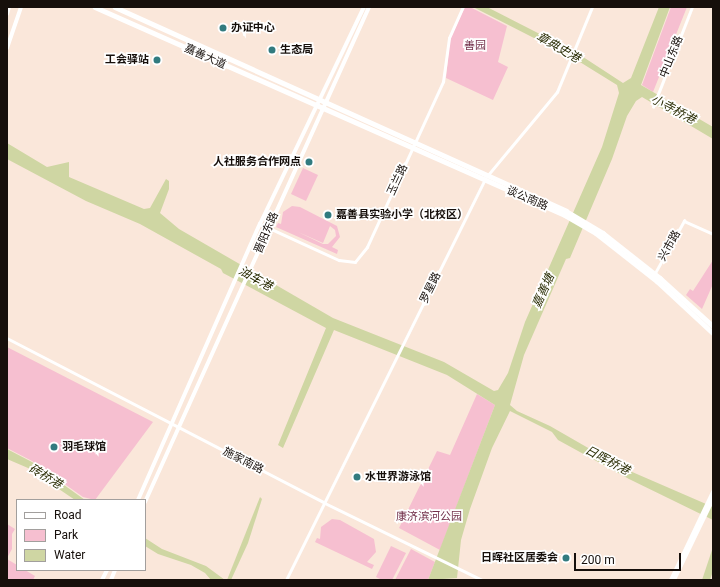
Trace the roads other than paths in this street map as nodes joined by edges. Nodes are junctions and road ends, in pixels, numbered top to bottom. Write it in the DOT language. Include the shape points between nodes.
graph roads {
  1 [pos="9,7"];
  2 [pos="21,7"];
  3 [pos="95,7"];
  4 [pos="115,7"];
  5 [pos="364,7"];
  6 [pos="369,7"];
  7 [pos="463,7"];
  8 [pos="592,7"];
  9 [pos="692,7"];
  10 [pos="7,14"];
  11 [pos="7,48"];
  12 [pos="319,100"];
  13 [pos="325,102"];
  14 [pos="316,106"];
  15 [pos="652,107"];
  16 [pos="322,109"];
  17 [pos="414,145"];
  18 [pos="488,176"];
  19 [pos="484,180"];
  20 [pos="566,213"];
  21 [pos="269,228"];
  22 [pos="713,234"];
  23 [pos="653,275"];
  24 [pos="713,326"];
  25 [pos="713,333"];
  26 [pos="7,338"];
  27 [pos="171,424"];
  28 [pos="178,428"];
  29 [pos="712,496"];
  30 [pos="138,499"];
  31 [pos="146,500"];
  32 [pos="325,503"];
  33 [pos="700,523"];
  34 [pos="106,571"];
  35 [pos="102,580"];
  36 [pos="286,580"];
  37 [pos="482,580"];
  38 [pos="671,580"];
  39 [pos="674,580"];
  1 -- 10 [label="main road"];
  2 -- 11 [label="main road"];
  3 -- 14 [label="main road, 嘉善大道"];
  4 -- 12 [label="main road, 嘉善大道"];
  5 -- 12 [label="main road, 晋阳东路"];
  6 -- 13 [label="main road, 晋阳东路"];
  7 -- 17 [label="street, 玉兰路" via="449,38 443,82"];
  8 -- 18 [label="street, 罗星路" via="557,92"];
  9 -- 15 [label="street, 中山东路"];
  12 -- 13 [label="main road, 谈公南路"];
  12 -- 14 [label="main road, 晋阳东路"];
  13 -- 16 [label="main road, 晋阳东路"];
  13 -- 17 [label="main road, 谈公南路"];
  14 -- 16 [label="main road, 谈公南路"];
  14 -- 27 [label="main road, 晋阳东路"];
  16 -- 17 [label="main road, 谈公南路"];
  16 -- 21 [label="main road, 晋阳东路"];
  17 -- 18 [label="main road, 谈公南路"];
  17 -- 19 [label="main road, 谈公南路"];
  17 -- 21 [label="street, 玉兰路" via="367,247 355,262 339,260"];
  18 -- 19 [label="street, 罗星路"];
  18 -- 20 [label="main road, 谈公南路"];
  19 -- 20 [label="main road, 谈公南路"];
  19 -- 32 [label="street, 罗星路"];
  20 -- 23 [label="main road, 谈公南路" via="597,231"];
  21 -- 28 [label="main road, 晋阳东路"];
  22 -- 23 [label="street, 兴市路" via="684,221"];
  23 -- 24 [label="main road, 谈公南路"];
  23 -- 25 [label="main road, 谈公南路"];
  26 -- 27 [label="street, 施家南路"];
  27 -- 28 [label="street, 施家南路"];
  27 -- 30 [label="main road, 晋阳东路"];
  28 -- 31 [label="main road, 晋阳东路"];
  28 -- 32 [label="street, 施家南路"];
  29 -- 33 [label="main road"];
  32 -- 36 [label="street, 罗星路"];
  32 -- 37 [label="street, 施家南路"];
  33 -- 38 [label="main road"];
  33 -- 39 [label="main road"];
  34 -- 35 [label="main road"];
}
